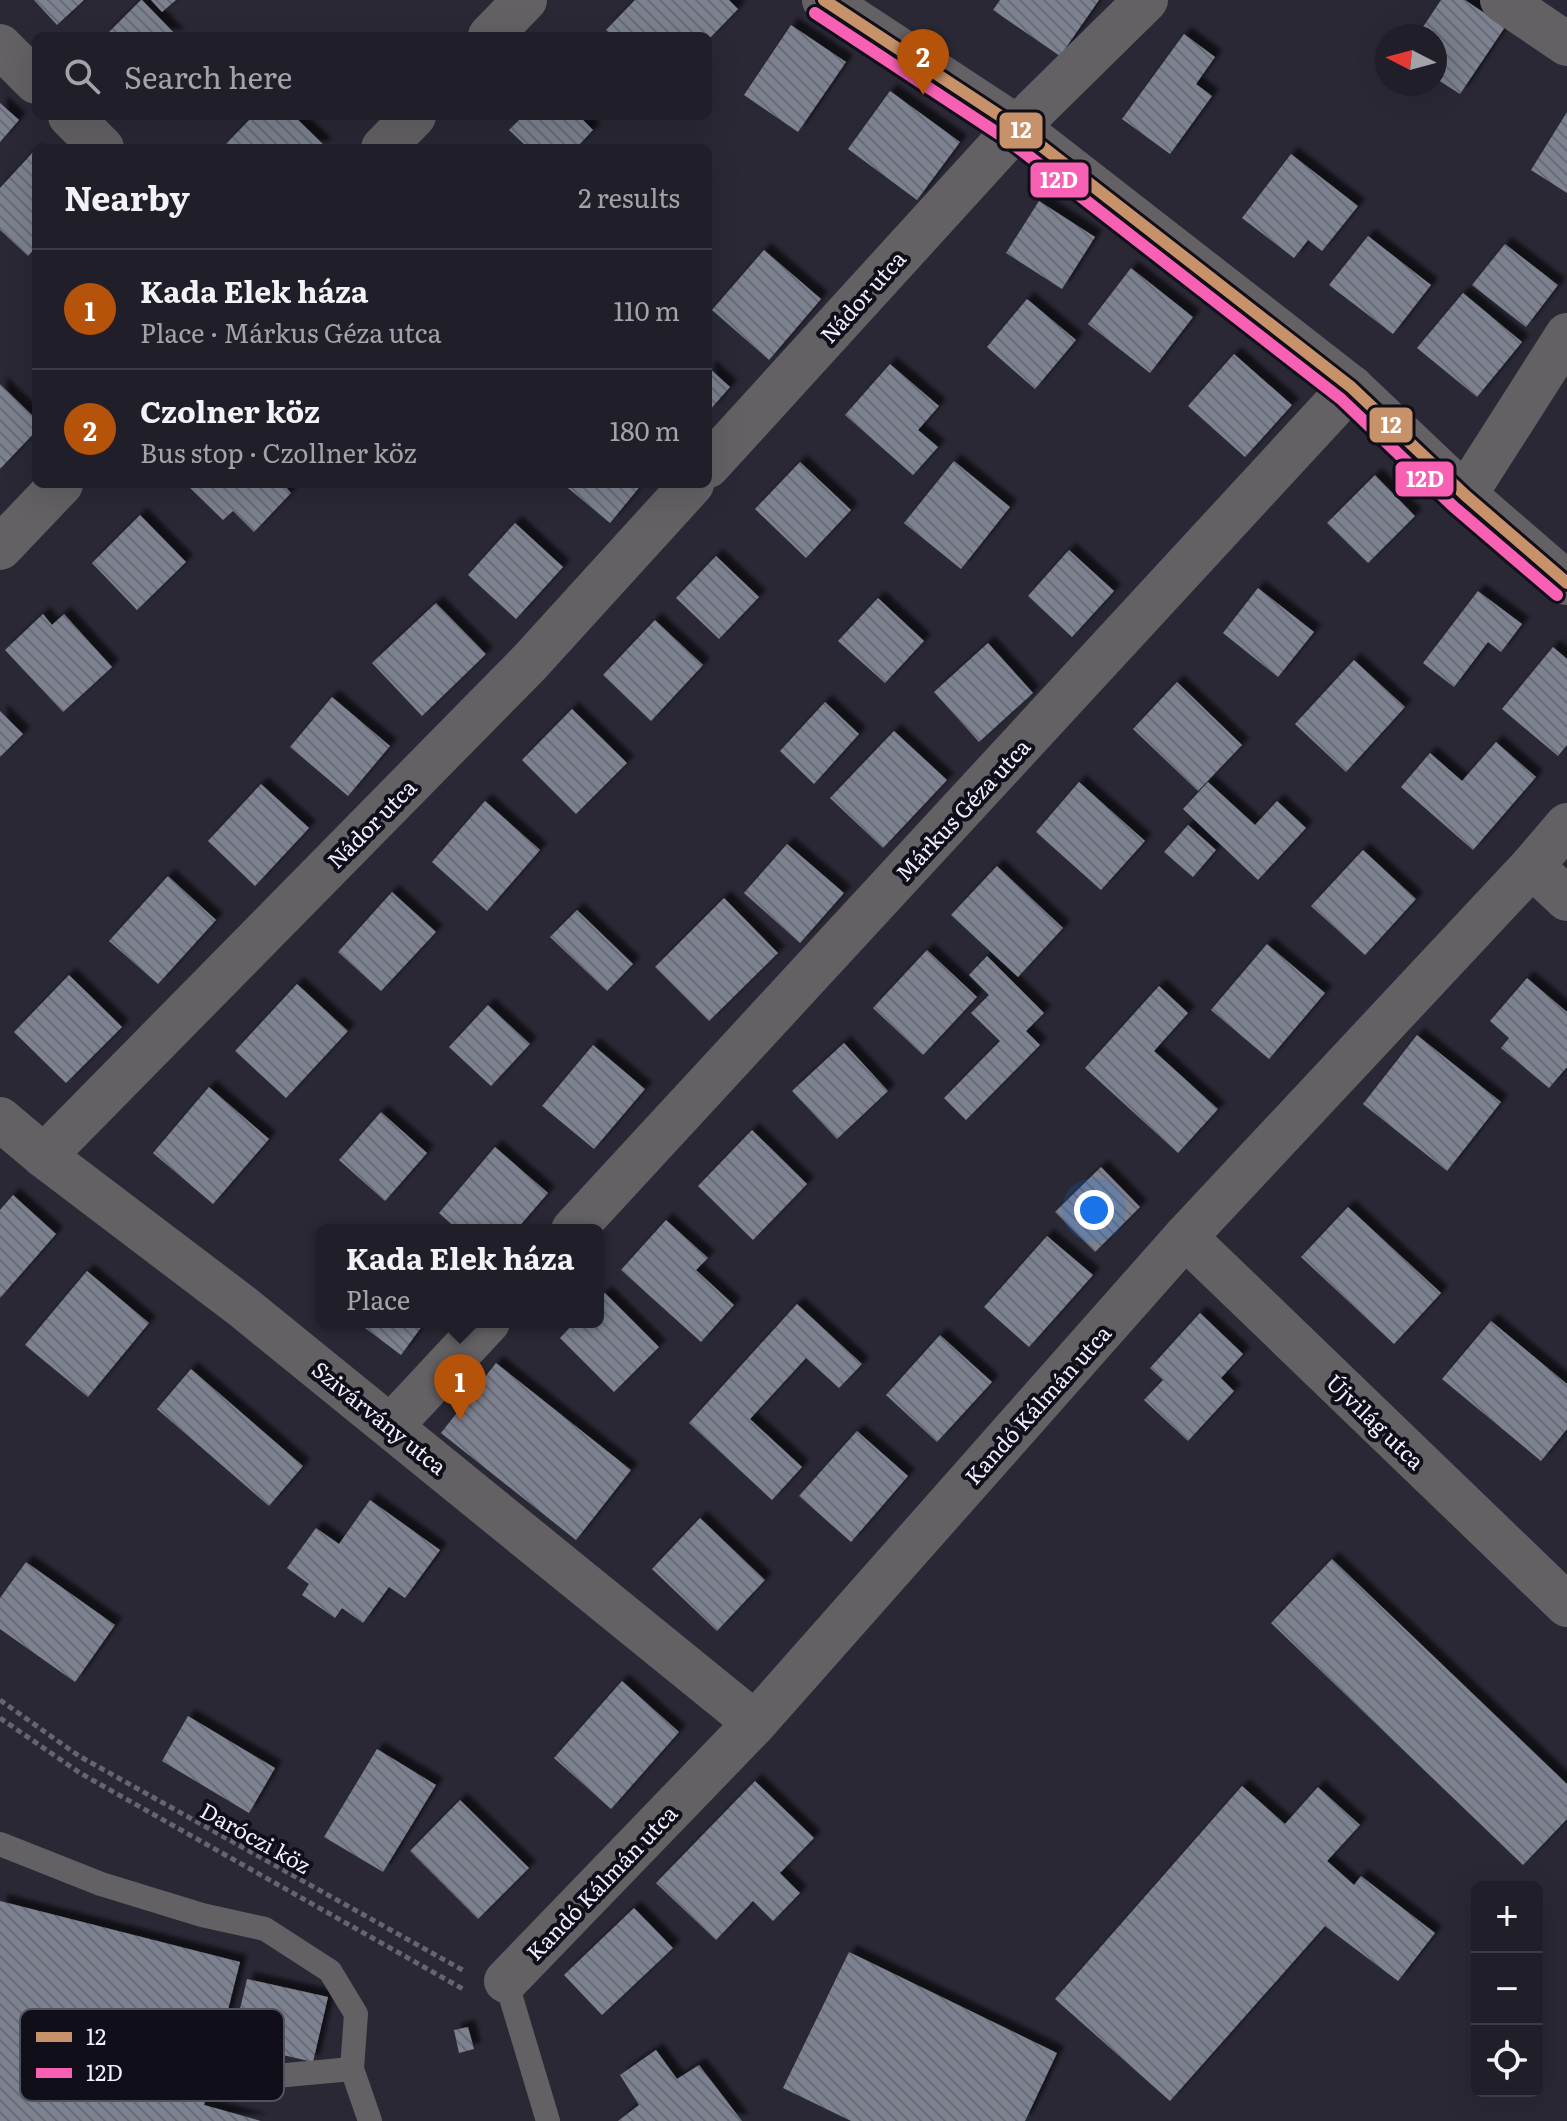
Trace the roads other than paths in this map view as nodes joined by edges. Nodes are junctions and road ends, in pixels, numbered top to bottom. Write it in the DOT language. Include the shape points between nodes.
graph roads {
  1 [pos="525,0"];
  2 [pos="824,0"];
  3 [pos="1146,0"];
  4 [pos="1502,0"];
  5 [pos="494,32"];
  6 [pos="1567,44"];
  7 [pos="0,46"];
  8 [pos="32,78"];
  9 [pos="74,120"];
  10 [pos="410,120"];
  11 [pos="1017,127"];
  12 [pos="98,144"];
  13 [pos="387,144"];
  14 [pos="1567,335"];
  15 [pos="1351,387"];
  16 [pos="712,462"];
  17 [pos="57,488"];
  18 [pos="688,488"];
  19 [pos="1465,495"];
  20 [pos="0,548"];
  21 [pos="1567,583"];
  22 [pos="1567,825"];
  23 [pos="1532,866"];
  24 [pos="1567,899"];
  25 [pos="0,1119"];
  26 [pos="44,1156"];
  27 [pos="579,1224"];
  28 [pos="1185,1237"];
  29 [pos="482,1328"];
  30 [pos="391,1426"];
  31 [pos="1567,1605"];
  32 [pos="755,1723"];
  33 [pos="0,1844"];
  34 [pos="506,1981"];
  35 [pos="352,2069"];
  36 [pos="284,2075"];
  37 [pos="370,2121"];
  38 [pos="548,2121"];
  1 -- 5 [label="street"];
  2 -- 11 [label="street"];
  3 -- 11 [label="street, Nádor utca"];
  4 -- 6 [label="street"];
  7 -- 8 [label="street"];
  9 -- 12 [label="street"];
  10 -- 13 [label="street"];
  11 -- 15 [label="street"];
  11 -- 16 [label="street, Nádor utca"];
  14 -- 19 [label="street"];
  15 -- 19 [label="street"];
  15 -- 27 [label="street, Márkus Géza utca"];
  17 -- 20 [label="street"];
  18 -- 26 [label="street, Nádor utca" via="530,662"];
  19 -- 21 [label="street"];
  22 -- 23 [label="street, Kandó Kálmán utca"];
  23 -- 24 [label="street"];
  23 -- 28 [label="street, Kandó Kálmán utca"];
  25 -- 26 [label="street, Szivárvány utca"];
  26 -- 30 [label="street, Szivárvány utca"];
  28 -- 31 [label="street, Újvilág utca"];
  28 -- 32 [label="street, Kandó Kálmán utca"];
  29 -- 30 [label="street"];
  30 -- 32 [label="street, Szivárvány utca"];
  32 -- 34 [label="street, Kandó Kálmán utca"];
  33 -- 35 [label="lane" via="101,1884 265,1929 330,1971 356,2014"];
  34 -- 38 [label="lane"];
  35 -- 36 [label="lane"];
  35 -- 37 [label="lane"];
}
